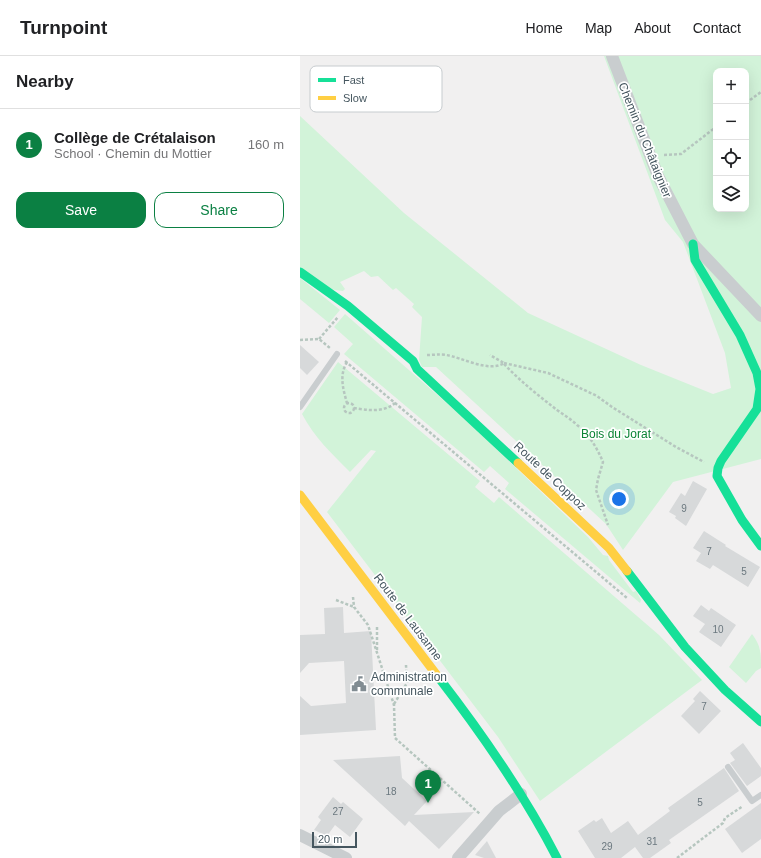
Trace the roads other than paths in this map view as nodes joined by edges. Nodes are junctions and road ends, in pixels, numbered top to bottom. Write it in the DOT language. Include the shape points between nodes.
graph roads {
  1 [pos="612,56"];
  2 [pos="693,244"];
  3 [pos="300,272"];
  4 [pos="761,316"];
  5 [pos="337,354"];
  6 [pos="300,407"];
  7 [pos="300,495"];
  8 [pos="761,546"];
  9 [pos="759,720"];
  10 [pos="728,767"];
  11 [pos="521,794"];
  12 [pos="761,795"];
  13 [pos="300,835"];
  14 [pos="343,857"];
  15 [pos="458,858"];
  16 [pos="557,858"];
  1 -- 2 [label="street, Chemin du Châtaignier" via="658,176"];
  2 -- 4 [label="street, Chemin du Châtaignier"];
  2 -- 8 [label="street, Chemin du Châtaignier" via="694,260 740,335 757,373 760,389 757,409 717,472 742,520"];
  3 -- 9 [label="street, Route de Coppoz" via="348,306 410,358 417,369 609,548 685,647 725,690"];
  5 -- 6 [label="lane"];
  7 -- 11 [label="street, Route de Lausanne" via="476,727"];
  10 -- 12 [label="lane" via="752,801"];
  11 -- 15 [label="street" via="500,811"];
  11 -- 16 [label="street, Route de Lausanne"];
  13 -- 14 [label="street"];
}
